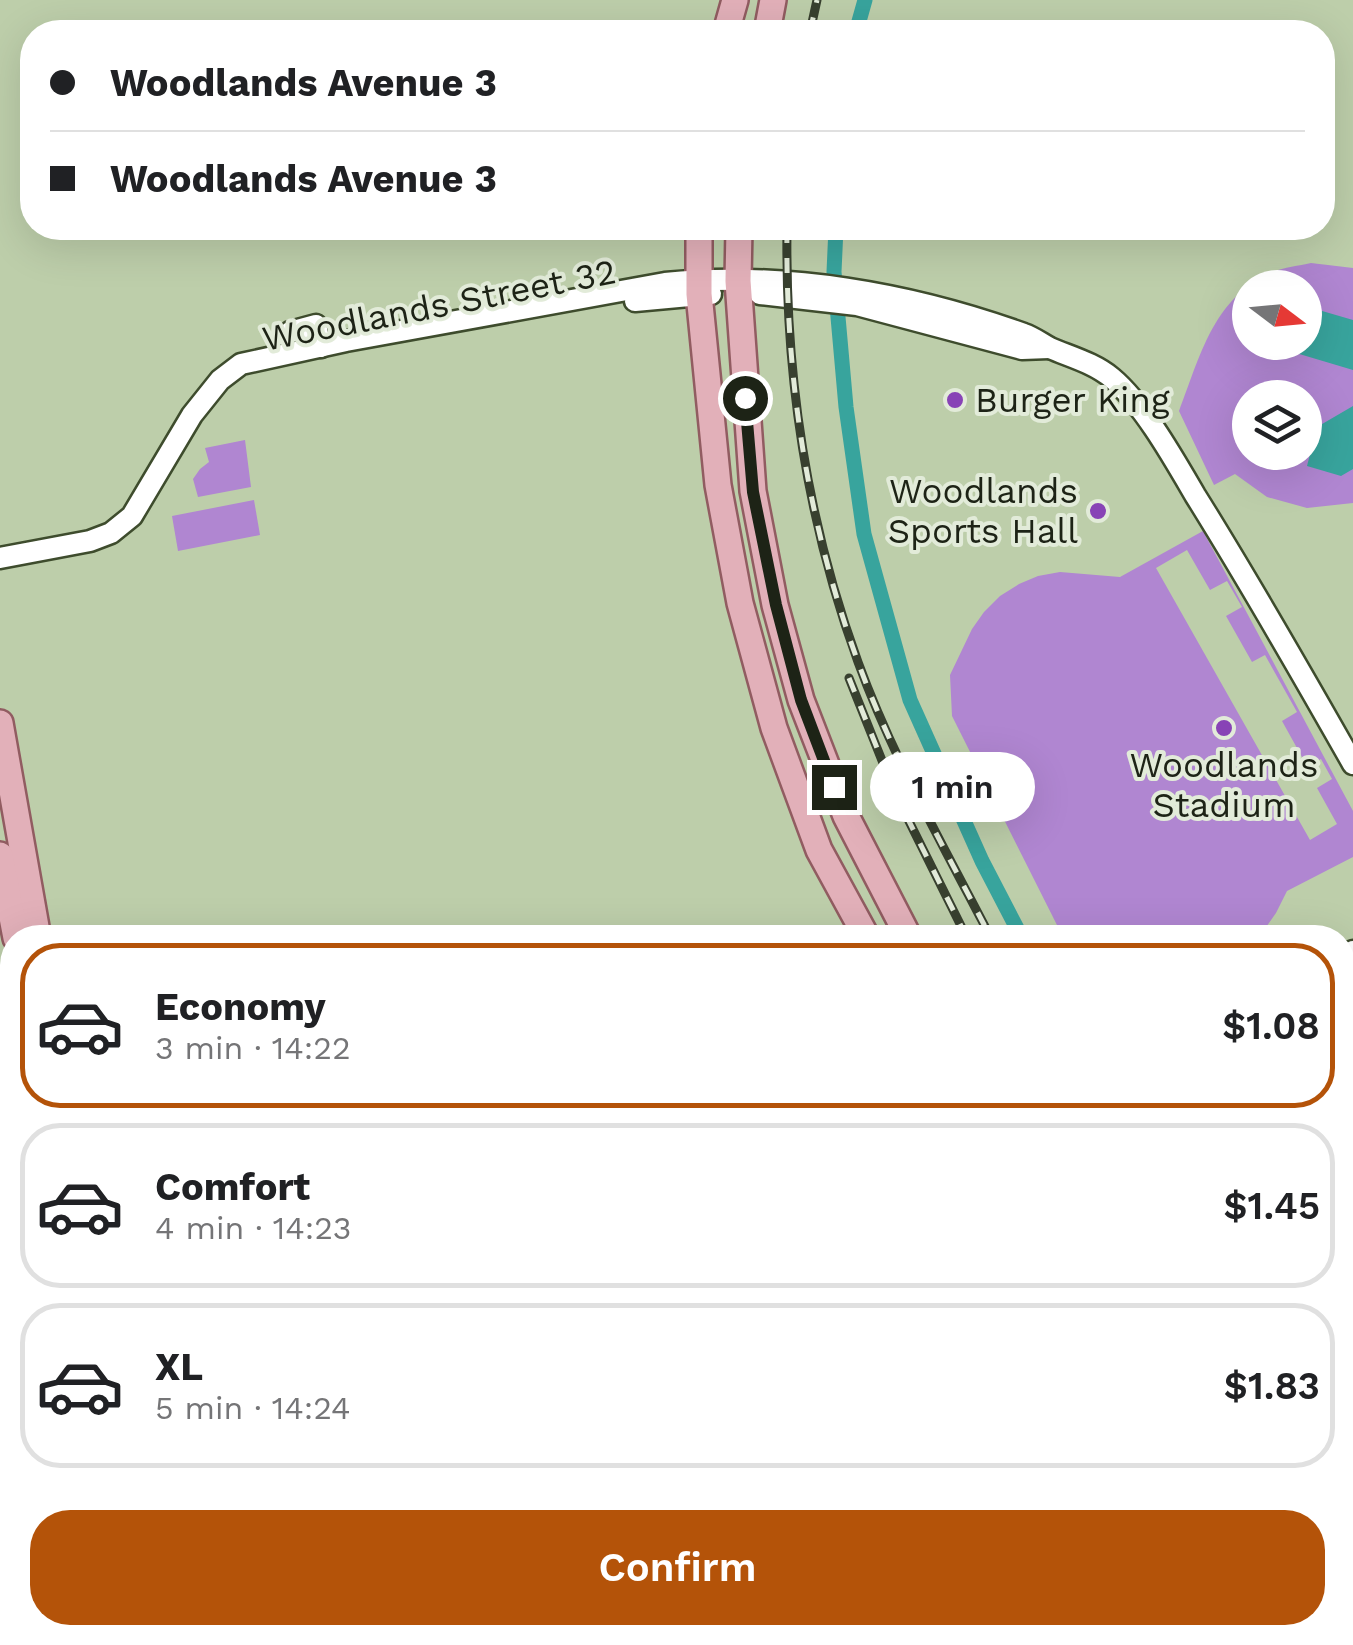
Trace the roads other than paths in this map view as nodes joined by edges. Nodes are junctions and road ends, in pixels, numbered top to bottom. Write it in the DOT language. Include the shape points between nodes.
graph roads {
  1 [pos="699,240"];
  2 [pos="739,240"];
  3 [pos="745,285"];
  4 [pos="699,287"];
  5 [pos="290,332"];
  6 [pos="321,347"];
  7 [pos="0,558"];
  8 [pos="0,571"];
  9 [pos="0,724"];
  10 [pos="1353,764"];
  11 [pos="0,855"];
  12 [pos="13,925"];
  13 [pos="36,925"];
  14 [pos="862,925"];
  15 [pos="903,925"];
  1 -- 4 [label="main road"];
  2 -- 3 [label="main road" via="738,254 752,279"];
  3 -- 4 [label="street, Woodlands Street 32"];
  3 -- 10 [label="street, Woodlands Street 32" via="892,296 1027,335 1112,377 1230,551"];
  3 -- 15 [label="main road" via="753,492 776,605 801,700 846,816"];
  4 -- 6 [label="street, Woodlands Street 32" via="665,283"];
  4 -- 8 [label="street, Woodlands Street 32" via="250,375 216,400 135,529 118,543"];
  4 -- 14 [label="main road" via="718,485 740,604 774,728 819,850"];
  5 -- 6 [label="street" via="316,326"];
  6 -- 7 [label="street, Woodlands Street 32" via="240,364 220,380 132,516 111,534"];
  9 -- 13 [label="main road"];
  11 -- 12 [label="main road"];
}
